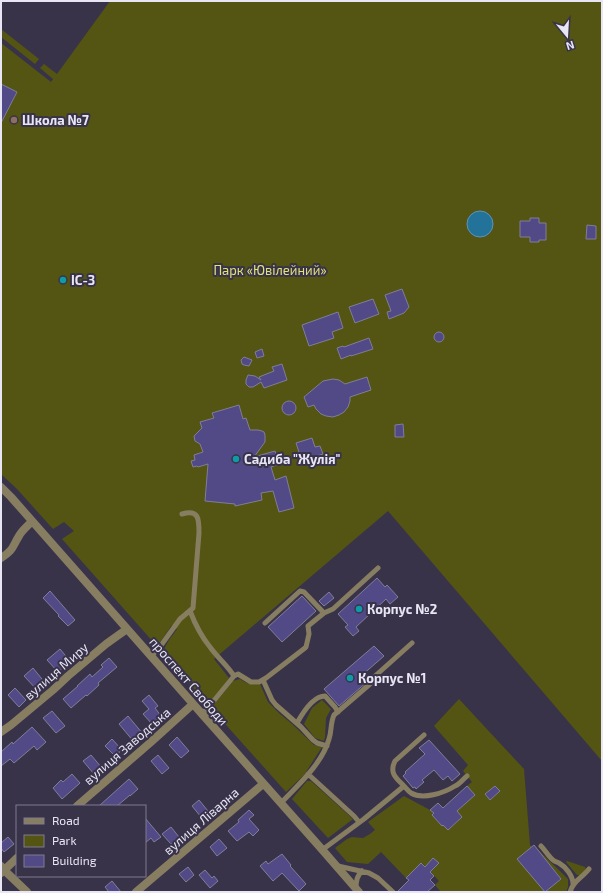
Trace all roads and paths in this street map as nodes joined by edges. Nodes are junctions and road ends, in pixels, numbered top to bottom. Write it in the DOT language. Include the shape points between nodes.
graph roads {
  1 [pos="1,487"];
  2 [pos="182,514"];
  3 [pos="32,521"];
  4 [pos="1,558"];
  5 [pos="378,568"];
  6 [pos="190,611"];
  7 [pos="324,612"];
  8 [pos="265,623"];
  9 [pos="127,629"];
  10 [pos="412,643"];
  11 [pos="151,656"];
  12 [pos="234,676"];
  13 [pos="263,680"];
  14 [pos="193,704"];
  15 [pos="338,712"];
  16 [pos="202,714"];
  17 [pos="297,723"];
  18 [pos="1,732"];
  19 [pos="424,735"];
  20 [pos="327,746"];
  21 [pos="308,774"];
  22 [pos="467,776"];
  23 [pos="263,784"];
  24 [pos="404,786"];
  25 [pos="281,803"];
  26 [pos="78,805"];
  27 [pos="359,822"];
  28 [pos="541,846"];
  29 [pos="322,850"];
  30 [pos="16,859"];
  31 [pos="335,865"];
  32 [pos="2,870"];
  33 [pos="589,870"];
  34 [pos="362,871"];
  35 [pos="573,884"];
  36 [pos="357,890"];
  37 [pos="27,892"];
  38 [pos="136,892"];
  39 [pos="393,892"];
  40 [pos="570,892"];
  1 -- 3 [label="street, проспект Свободи"];
  2 -- 6 [label="lane" via="192,512 196,515 200,533 193,608"];
  3 -- 4 [label="street" via="18,536 13,549"];
  3 -- 9 [label="street, проспект Свободи"];
  5 -- 7 [label="lane" via="333,609"];
  6 -- 11 [label="lane" via="180,619"];
  6 -- 12 [label="lane" via="197,629"];
  7 -- 8 [label="lane" via="300,591"];
  7 -- 13 [label="lane" via="308,626 306,647"];
  9 -- 11 [label="street, проспект Свободи"];
  9 -- 18 [label="street, вулиця Миру"];
  10 -- 15 [label="lane"];
  11 -- 14 [label="street, проспект Свободи"];
  12 -- 13 [label="lane" via="238,674 252,682"];
  12 -- 16 [label="lane"];
  13 -- 17 [label="lane" via="272,700"];
  14 -- 16 [label="street, проспект Свободи"];
  14 -- 26 [label="street, вулиця Заводська"];
  15 -- 17 [label="lane" via="323,695 309,705"];
  15 -- 20 [label="lane" via="331,721"];
  16 -- 23 [label="street, проспект Свободи"];
  17 -- 20 [label="lane" via="313,740"];
  19 -- 24 [label="lane" via="395,761 392,767 394,776"];
  20 -- 21 [label="lane"];
  21 -- 25 [label="lane"];
  21 -- 27 [label="lane"];
  22 -- 24 [label="lane" via="457,786 432,795 415,795"];
  23 -- 25 [label="street, проспект Свободи"];
  23 -- 38 [label="street, вулиця Ліварна"];
  24 -- 27 [label="lane"];
  25 -- 29 [label="street, проспект Свободи"];
  27 -- 29 [label="lane"];
  28 -- 35 [label="lane" via="570,874"];
  29 -- 31 [label="street, проспект Свободи"];
  30 -- 32 [label="street"];
  31 -- 34 [label="lane"];
  31 -- 36 [label="street, проспект Свободи"];
  32 -- 37 [label="street"];
  33 -- 35 [label="lane"];
  34 -- 36 [label="lane" via="357,878"];
  34 -- 39 [label="lane" via="378,878"];
  35 -- 40 [label="lane"];
}
